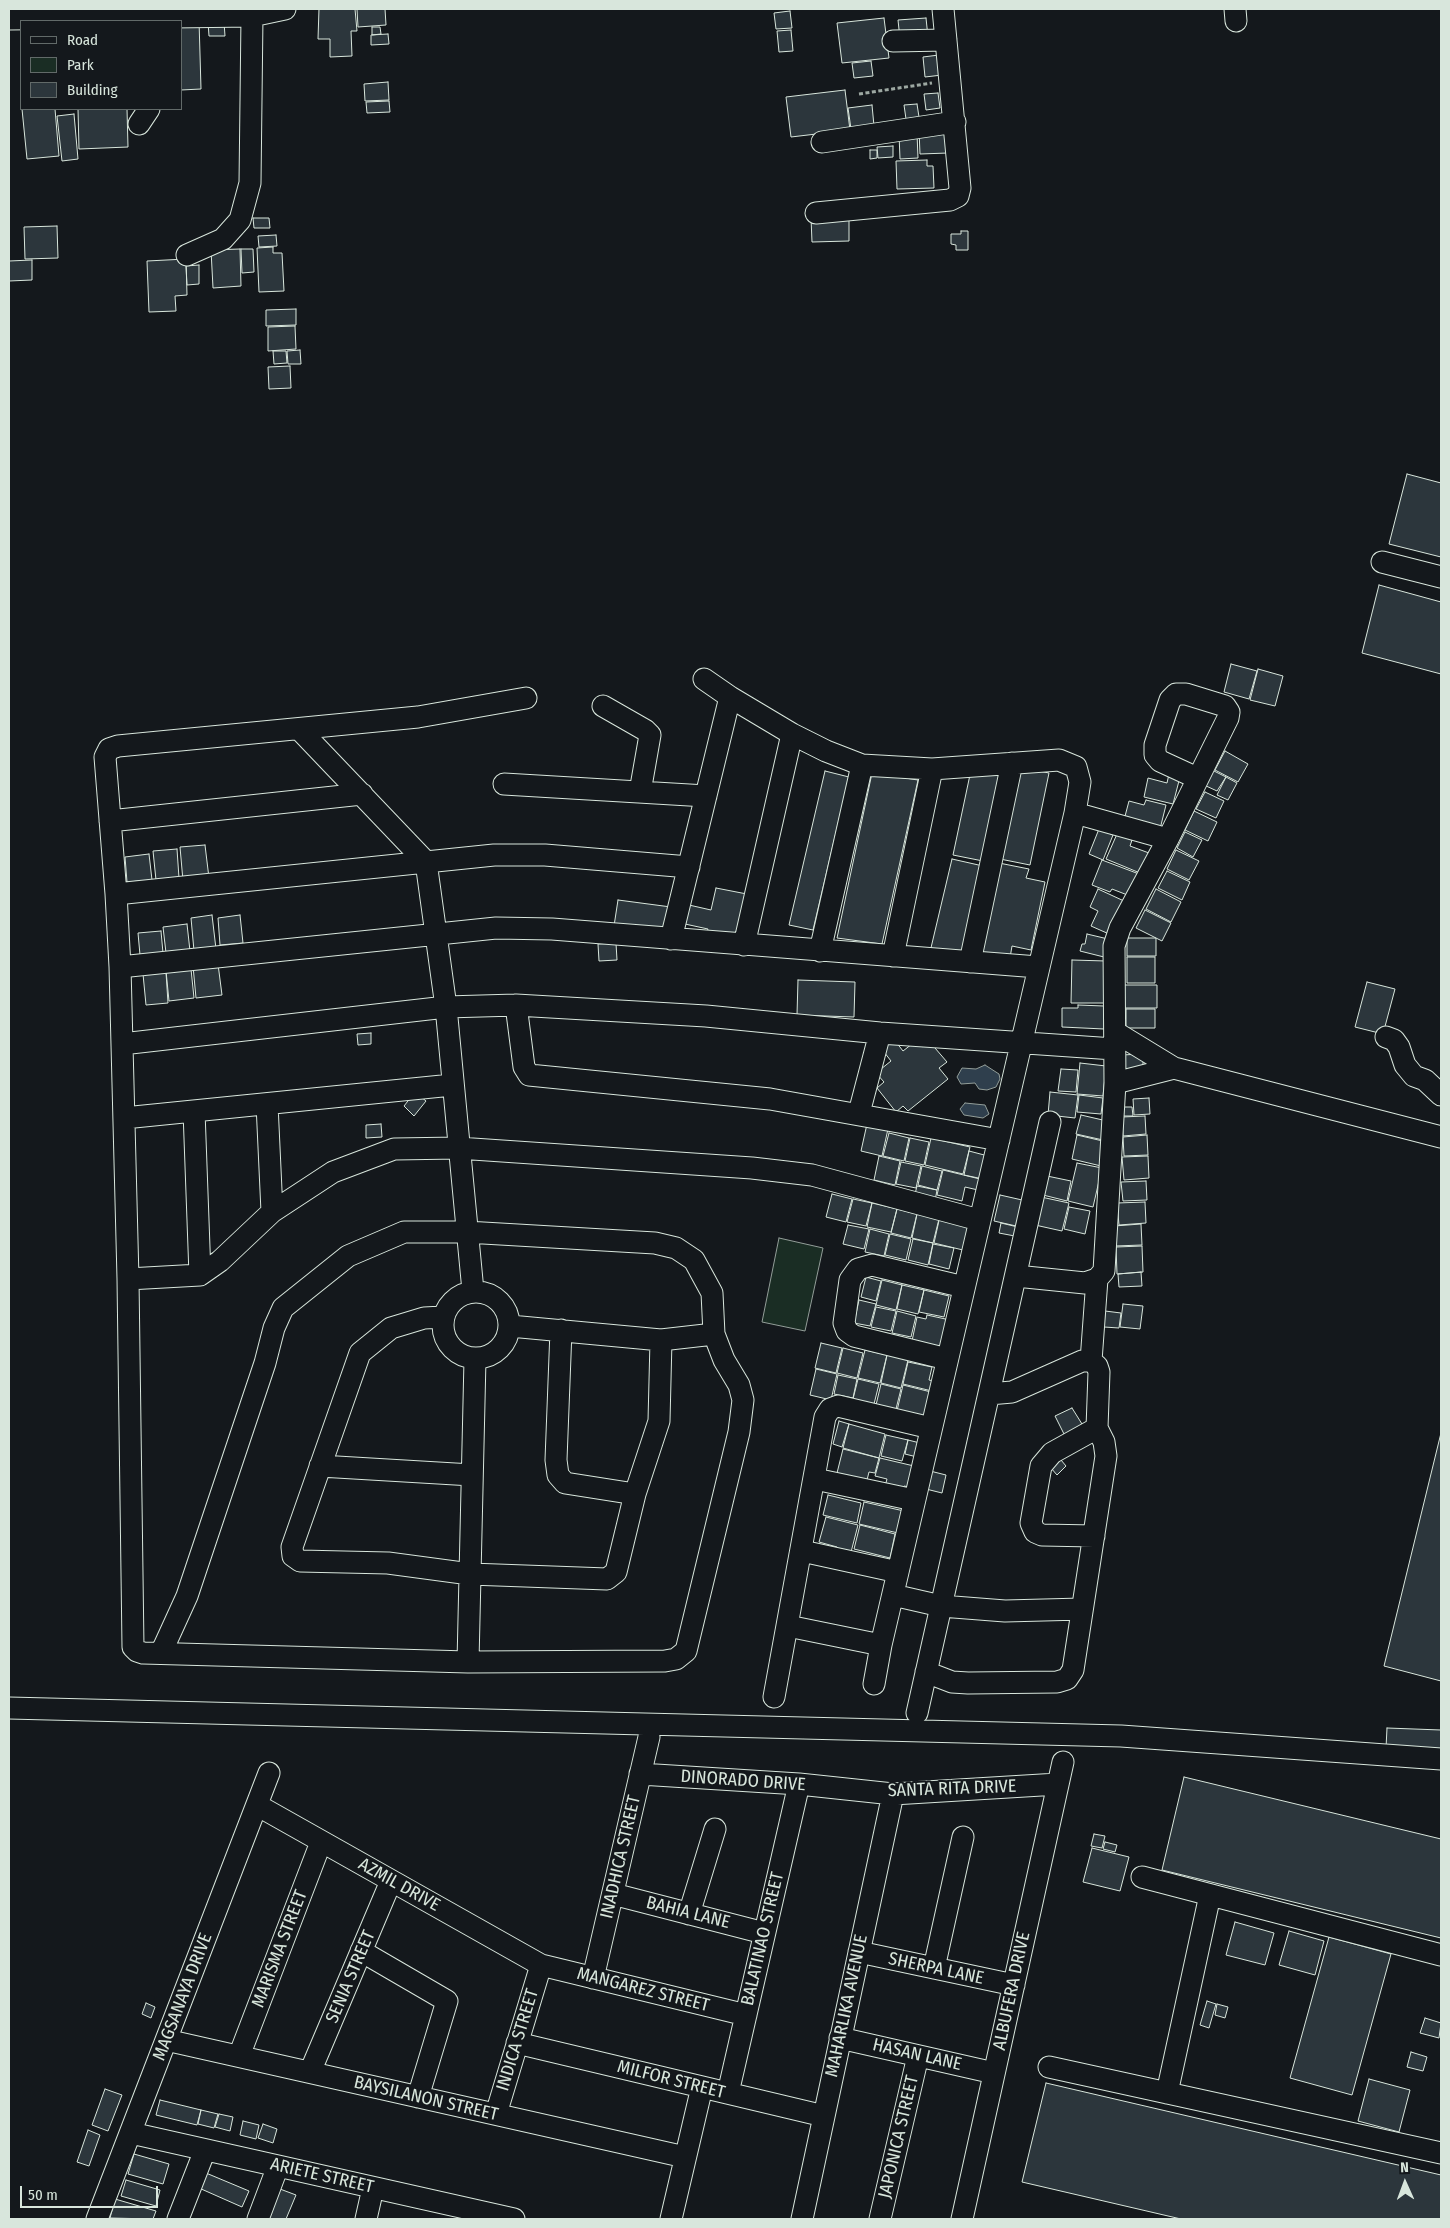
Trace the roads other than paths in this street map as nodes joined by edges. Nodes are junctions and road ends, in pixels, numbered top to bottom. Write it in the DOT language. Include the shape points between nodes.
graph roads {
  1 [pos="285,9"];
  2 [pos="943,9"];
  3 [pos="252,16"];
  4 [pos="18,19"];
  5 [pos="149,19"];
  6 [pos="946,40"];
  7 [pos="893,41"];
  8 [pos="954,122"];
  9 [pos="822,142"];
  10 [pos="816,212"];
  11 [pos="187,255"];
  12 [pos="1382,562"];
  13 [pos="1441,577"];
  14 [pos="704,679"];
  15 [pos="730,697"];
  16 [pos="526,698"];
  17 [pos="603,706"];
  18 [pos="299,729"];
  19 [pos="792,734"];
  20 [pos="1012,763"];
  21 [pos="862,764"];
  22 [pos="932,769"];
  23 [pos="1197,778"];
  24 [pos="504,784"];
  25 [pos="640,792"];
  26 [pos="362,794"];
  27 [pos="706,796"];
  28 [pos="1075,813"];
  29 [pos="110,821"];
  30 [pos="1168,839"];
  31 [pos="426,862"];
  32 [pos="689,867"];
  33 [pos="116,894"];
  34 [pos="437,934"];
  35 [pos="671,939"];
  36 [pos="744,945"];
  37 [pos="820,951"];
  38 [pos="893,956"];
  39 [pos="970,962"];
  40 [pos="120,967"];
  41 [pos="1038,968"];
  42 [pos="516,1005"];
  43 [pos="446,1007"];
  44 [pos="880,1033"];
  45 [pos="1386,1037"];
  46 [pos="1114,1041"];
  47 [pos="1020,1042"];
  48 [pos="122,1044"];
  49 [pos="1174,1068"];
  50 [pos="1114,1083"];
  51 [pos="452,1085"];
  52 [pos="1441,1094"];
  53 [pos="267,1104"];
  54 [pos="194,1111"];
  55 [pos="859,1114"];
  56 [pos="124,1118"];
  57 [pos="1050,1122"];
  58 [pos="1441,1137"];
  59 [pos="999,1140"];
  60 [pos="458,1148"];
  61 [pos="272,1212"];
  62 [pos="979,1220"];
  63 [pos="466,1232"];
  64 [pos="200,1275"];
  65 [pos="1016,1276"];
  66 [pos="128,1279"];
  67 [pos="1097,1279"];
  68 [pos="964,1287"];
  69 [pos="473,1290"];
  70 [pos="443,1317"];
  71 [pos="510,1326"];
  72 [pos="561,1330"];
  73 [pos="714,1334"];
  74 [pos="661,1340"];
  75 [pos="474,1358"];
  76 [pos="947,1358"];
  77 [pos="1091,1362"];
  78 [pos="989,1394"];
  79 [pos="931,1428"];
  80 [pos="1097,1428"];
  81 [pos="320,1466"];
  82 [pos="472,1475"];
  83 [pos="815,1478"];
  84 [pos="635,1494"];
  85 [pos="914,1500"];
  86 [pos="1094,1536"];
  87 [pos="802,1551"];
  88 [pos="898,1572"];
  89 [pos="470,1574"];
  90 [pos="893,1594"];
  91 [pos="941,1606"];
  92 [pos="1082,1609"];
  93 [pos="788,1626"];
  94 [pos="881,1645"];
  95 [pos="161,1653"];
  96 [pos="468,1662"];
  97 [pos="926,1672"];
  98 [pos="874,1684"];
  99 [pos="774,1697"];
  100 [pos="9,1708"];
  101 [pos="916,1713"];
  102 [pos="649,1737"];
  103 [pos="1441,1759"];
  104 [pos="1063,1762"];
  105 [pos="269,1774"];
  106 [pos="640,1774"];
  107 [pos="798,1784"];
  108 [pos="1058,1784"];
  109 [pos="846,1789"];
  110 [pos="893,1794"];
  111 [pos="257,1805"];
  112 [pos="715,1829"];
  113 [pos="963,1837"];
  114 [pos="321,1842"];
  115 [pos="1142,1877"];
  116 [pos="391,1881"];
  117 [pos="612,1894"];
  118 [pos="1210,1895"];
  119 [pos="689,1914"];
  120 [pos="764,1933"];
  121 [pos="361,1951"];
  122 [pos="859,1952"];
  123 [pos="1441,1955"];
  124 [pos="541,1965"];
  125 [pos="934,1968"];
  126 [pos="593,1978"];
  127 [pos="1014,1985"];
  128 [pos="746,2015"];
  129 [pos="840,2038"];
  130 [pos="166,2040"];
  131 [pos="517,2043"];
  132 [pos="239,2056"];
  133 [pos="918,2056"];
  134 [pos="1049,2067"];
  135 [pos="310,2072"];
  136 [pos="994,2073"];
  137 [pos="702,2087"];
  138 [pos="1167,2093"];
  139 [pos="728,2094"];
  140 [pos="418,2097"];
  141 [pos="496,2114"];
  142 [pos="824,2116"];
  143 [pos="131,2133"];
  144 [pos="205,2150"];
  145 [pos="1441,2154"];
  146 [pos="685,2157"];
  147 [pos="278,2166"];
  148 [pos="373,2188"];
  149 [pos="445,2212"];
  150 [pos="97,2219"];
  151 [pos="178,2219"];
  152 [pos="258,2219"];
  153 [pos="366,2219"];
  154 [pos="514,2219"];
  155 [pos="671,2219"];
  156 [pos="802,2219"];
  157 [pos="880,2219"];
  158 [pos="962,2219"];
  1 -- 3 [label="street"];
  2 -- 6 [label="street"];
  3 -- 5 [label="street"];
  3 -- 11 [label="street" via="250,183 240,220 223,239"];
  4 -- 5 [label="street"];
  6 -- 7 [label="street"];
  6 -- 8 [label="street"];
  8 -- 9 [label="street"];
  8 -- 10 [label="street" via="958,196 950,200"];
  12 -- 13 [label="street"];
  14 -- 15 [label="street"];
  15 -- 19 [label="street"];
  15 -- 27 [label="street"];
  16 -- 18 [label="street" via="418,717"];
  17 -- 25 [label="street" via="650,735"];
  18 -- 26 [label="street"];
  18 -- 29 [label="street" via="109,749 105,757"];
  19 -- 21 [label="street"];
  19 -- 36 [label="street"];
  20 -- 22 [label="street"];
  20 -- 28 [label="street" via="1059,760 1076,767 1080,782"];
  20 -- 39 [label="street"];
  21 -- 22 [label="street"];
  21 -- 37 [label="street"];
  22 -- 38 [label="street"];
  23 -- 30 [label="street"];
  24 -- 25 [label="street"];
  25 -- 27 [label="street"];
  26 -- 29 [label="street"];
  26 -- 31 [label="street"];
  27 -- 32 [label="street"];
  28 -- 30 [label="street"];
  28 -- 41 [label="street"];
  29 -- 33 [label="street"];
  30 -- 46 [label="street" via="1120,928 1114,946"];
  31 -- 32 [label="street" via="494,855 545,855"];
  31 -- 33 [label="street"];
  31 -- 34 [label="street"];
  32 -- 35 [label="street"];
  33 -- 40 [label="street"];
  34 -- 35 [label="street" via="496,928 552,929"];
  34 -- 40 [label="street"];
  34 -- 43 [label="street"];
  35 -- 36 [label="street"];
  36 -- 37 [label="street"];
  37 -- 38 [label="street"];
  38 -- 39 [label="street"];
  39 -- 41 [label="street"];
  40 -- 48 [label="street"];
  41 -- 47 [label="street"];
  42 -- 43 [label="street"];
  42 -- 44 [label="street" via="706,1016"];
  42 -- 55 [label="street" via="524,1067 529,1075 770,1099"];
  43 -- 48 [label="street"];
  43 -- 51 [label="street"];
  44 -- 47 [label="street"];
  44 -- 55 [label="street"];
  45 -- 52 [label="street" via="1394,1040 1414,1076 1425,1080"];
  46 -- 47 [label="street"];
  46 -- 49 [label="street"];
  46 -- 50 [label="street"];
  47 -- 59 [label="street"];
  48 -- 56 [label="street"];
  49 -- 50 [label="street"];
  49 -- 58 [label="street"];
  50 -- 67 [label="street" via="1104,1271"];
  51 -- 53 [label="street"];
  51 -- 60 [label="street"];
  53 -- 54 [label="street"];
  53 -- 61 [label="street"];
  54 -- 56 [label="street"];
  54 -- 64 [label="street"];
  55 -- 59 [label="street"];
  56 -- 66 [label="street"];
  57 -- 65 [label="street"];
  59 -- 62 [label="street"];
  60 -- 61 [label="street" via="394,1149 333,1172"];
  60 -- 62 [label="street" via="812,1175"];
  60 -- 63 [label="street"];
  61 -- 64 [label="street" via="220,1261"];
  62 -- 68 [label="street"];
  63 -- 69 [label="street"];
  63 -- 73 [label="street" via="655,1243 676,1248 694,1260 712,1293"];
  63 -- 95 [label="street" via="404,1232 348,1256 283,1308 187,1596"];
  64 -- 66 [label="street"];
  65 -- 67 [label="street" via="1085,1283"];
  65 -- 78 [label="street"];
  66 -- 95 [label="street" via="133,1647 136,1652"];
  67 -- 77 [label="street"];
  68 -- 76 [label="street"];
  68 -- 76 [label="street" via="872,1265 858,1269 850,1280 844,1323 847,1331 854,1336"];
  69 -- 70 [label="street" via="454,1298"];
  69 -- 71 [label="street" via="492,1294 506,1307"];
  70 -- 75 [label="street" via="442,1332 449,1345 460,1355"];
  70 -- 81 [label="street" via="424,1318 390,1328 360,1353"];
  71 -- 72 [label="street"];
  71 -- 75 [label="street" via="505,1343 492,1355"];
  72 -- 74 [label="street"];
  72 -- 84 [label="street" via="558,1475 565,1483"];
  73 -- 74 [label="street"];
  73 -- 96 [label="street" via="743,1400 739,1432 686,1651 664,1661"];
  74 -- 84 [label="street" via="659,1421"];
  75 -- 82 [label="street"];
  76 -- 79 [label="street"];
  77 -- 78 [label="street" via="1082,1362 1012,1392"];
  77 -- 80 [label="street" via="1099,1372"];
  78 -- 91 [label="street"];
  79 -- 83 [label="street" via="838,1406 830,1409 825,1417"];
  79 -- 85 [label="street"];
  80 -- 86 [label="street" via="1106,1456"];
  80 -- 86 [label="street" via="1052,1452 1041,1466 1031,1522 1035,1532 1042,1535"];
  81 -- 82 [label="street"];
  81 -- 89 [label="street" via="292,1547 293,1556 300,1561 388,1563"];
  82 -- 89 [label="street"];
  83 -- 85 [label="street"];
  83 -- 87 [label="street"];
  84 -- 89 [label="street" via="616,1572 607,1579"];
  85 -- 88 [label="street"];
  86 -- 92 [label="street"];
  87 -- 88 [label="street"];
  87 -- 93 [label="street"];
  88 -- 90 [label="street"];
  89 -- 96 [label="street"];
  90 -- 91 [label="street"];
  90 -- 94 [label="street"];
  91 -- 92 [label="street" via="1005,1611"];
  91 -- 97 [label="street"];
  92 -- 97 [label="street" via="1074,1670 1067,1679 968,1684"];
  93 -- 94 [label="street"];
  93 -- 99 [label="street"];
  94 -- 98 [label="street"];
  95 -- 96 [label="street"];
  97 -- 101 [label="street"];
  100 -- 103 [label="street" via="1121,1736"];
  102 -- 106 [label="street, INADHICA STREET"];
  104 -- 108 [label="street, ALBUFERA DRIVE"];
  105 -- 111 [label="street, MAGSANAYA DRIVE"];
  106 -- 107 [label="street, DINORADO DRIVE"];
  106 -- 117 [label="street, INADHICA STREET"];
  107 -- 109 [label="street, DINORADO DRIVE"];
  107 -- 120 [label="street, BALATINAO STREET"];
  108 -- 110 [label="street, SANTA RITA DRIVE"];
  108 -- 127 [label="street, ALBUFERA DRIVE"];
  109 -- 110 [label="street, SANTA RITA DRIVE"];
  110 -- 122 [label="street, MAHARLIKA AVENUE"];
  111 -- 114 [label="street, AZMIL DRIVE"];
  111 -- 130 [label="street, MAGSANAYA DRIVE"];
  112 -- 119 [label="street"];
  113 -- 125 [label="street"];
  114 -- 116 [label="street, AZMIL DRIVE"];
  114 -- 132 [label="street, MARISMA STREET"];
  115 -- 118 [label="street"];
  116 -- 121 [label="street, SENIA STREET"];
  116 -- 124 [label="street, AZMIL DRIVE"];
  117 -- 119 [label="street, BAHIA LANE"];
  117 -- 126 [label="street, INADHICA STREET"];
  118 -- 123 [label="street"];
  118 -- 138 [label="street"];
  119 -- 120 [label="street, BAHIA LANE"];
  120 -- 128 [label="street, BALATINAO STREET"];
  121 -- 135 [label="street, SENIA STREET"];
  121 -- 140 [label="street" via="447,2001"];
  122 -- 125 [label="street, SHERPA LANE"];
  122 -- 129 [label="street, MAHARLIKA AVENUE"];
  124 -- 126 [label="street, MANGAREZ STREET"];
  124 -- 131 [label="street, INDICA STREET"];
  125 -- 127 [label="street, SHERPA LANE"];
  126 -- 128 [label="street, MANGAREZ STREET"];
  127 -- 136 [label="street, ALBUFERA DRIVE"];
  128 -- 139 [label="street, BALATINAO STREET"];
  129 -- 133 [label="street, HASAN LANE"];
  129 -- 142 [label="street, MAHARLIKA AVENUE"];
  130 -- 132 [label="street, BAYSILANON STREET"];
  130 -- 143 [label="street, MAGSANAYA DRIVE"];
  131 -- 137 [label="street, MILFOR STREET"];
  131 -- 141 [label="street, INDICA STREET"];
  132 -- 135 [label="street, BAYSILANON STREET"];
  133 -- 136 [label="street, HASAN LANE"];
  133 -- 157 [label="street, JAPONICA STREET"];
  134 -- 138 [label="street"];
  135 -- 140 [label="street, BAYSILANON STREET"];
  136 -- 158 [label="street, ALBUFERA DRIVE"];
  137 -- 139 [label="street, MILFOR STREET"];
  137 -- 146 [label="street"];
  138 -- 145 [label="street"];
  139 -- 142 [label="street, MILFOR STREET"];
  140 -- 141 [label="street, BAYSILANON STREET"];
  141 -- 146 [label="street, BAYSILANON STREET"];
  142 -- 156 [label="street, MAHARLIKA AVENUE"];
  143 -- 144 [label="street, ARIETE STREET"];
  143 -- 150 [label="street, MAGSANAYA DRIVE"];
  144 -- 147 [label="street, ARIETE STREET"];
  144 -- 151 [label="street"];
  146 -- 155 [label="street"];
  147 -- 148 [label="street, ARIETE STREET"];
  147 -- 152 [label="street"];
  148 -- 149 [label="street, ARIETE STREET"];
  148 -- 153 [label="street"];
  149 -- 154 [label="street, ARIETE STREET"];
}
